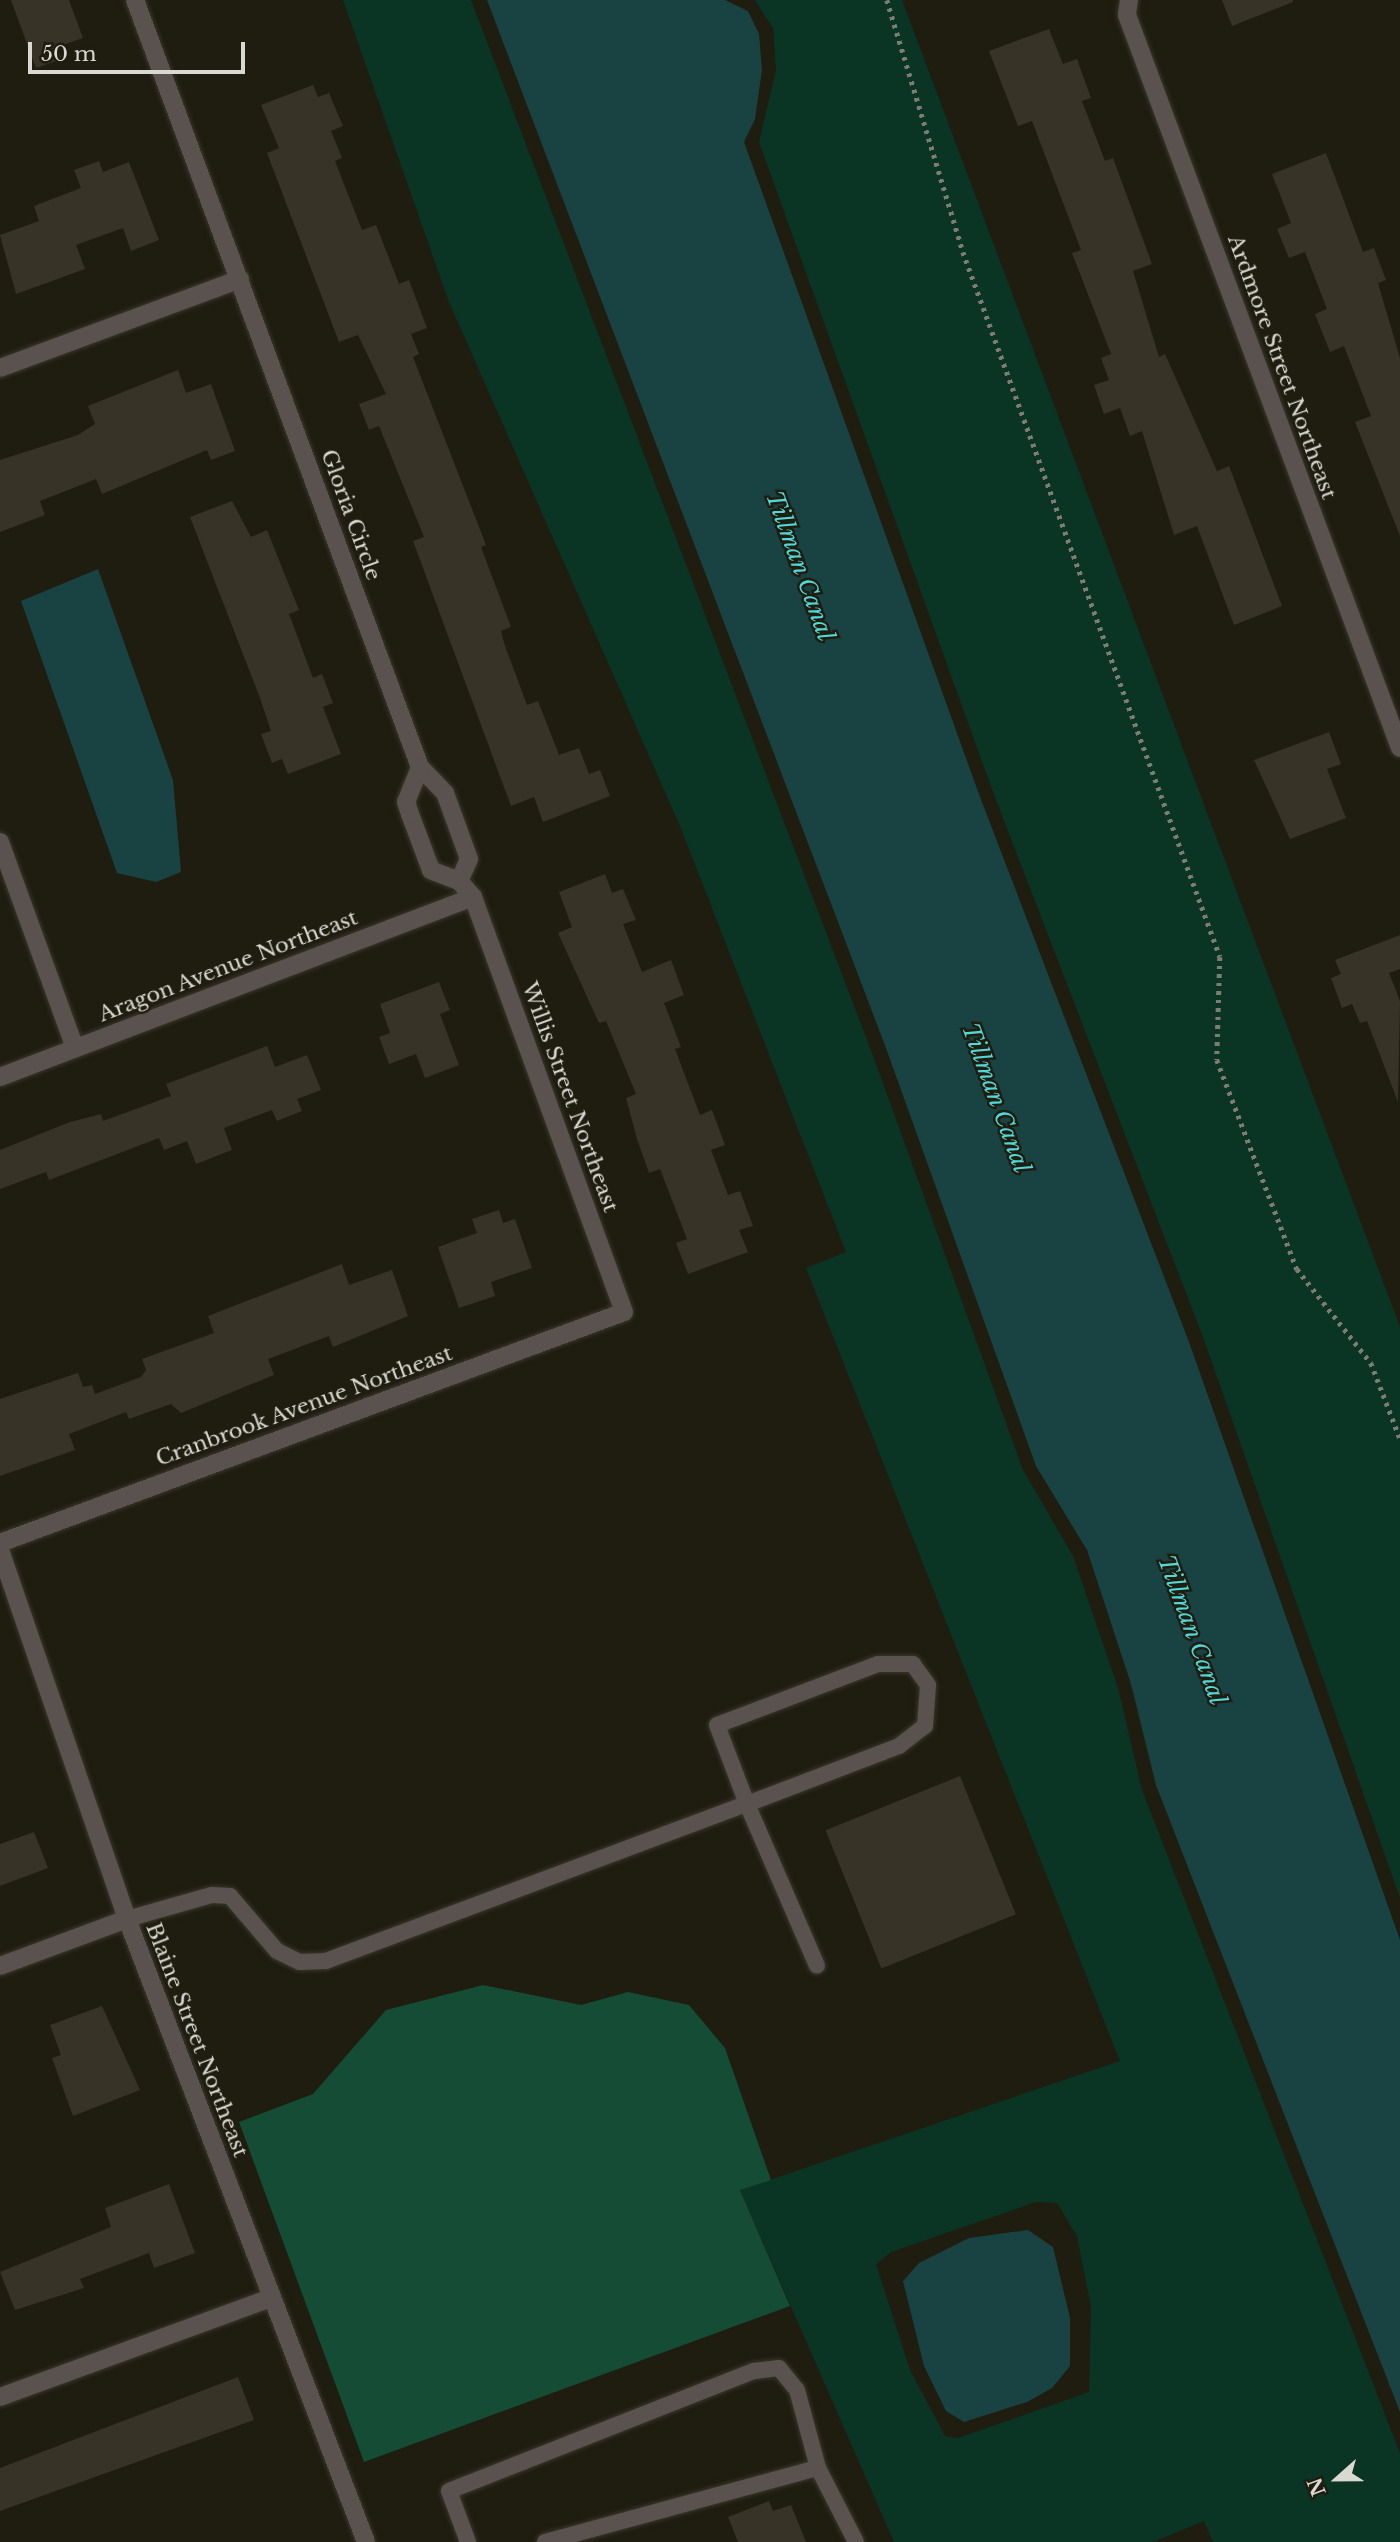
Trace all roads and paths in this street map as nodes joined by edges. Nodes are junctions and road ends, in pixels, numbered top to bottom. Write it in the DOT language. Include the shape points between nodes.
graph roads {
  1 [pos="135,0"];
  2 [pos="887,0"];
  3 [pos="1129,0"];
  4 [pos="240,279"];
  5 [pos="0,369"];
  6 [pos="1400,748"];
  7 [pos="420,766"];
  8 [pos="0,842"];
  9 [pos="460,881"];
  10 [pos="473,897"];
  11 [pos="75,1048"];
  12 [pos="0,1077"];
  13 [pos="624,1312"];
  14 [pos="1400,1438"];
  15 [pos="0,1544"];
  16 [pos="0,1550"];
  17 [pos="747,1804"];
  18 [pos="127,1919"];
  19 [pos="0,1966"];
  20 [pos="817,1966"];
  21 [pos="271,2298"];
  22 [pos="0,2397"];
  23 [pos="818,2468"];
  24 [pos="366,2542"];
  25 [pos="468,2542"];
  26 [pos="545,2542"];
  27 [pos="856,2542"];
  1 -- 4 [label="street, Gloria Circle"];
  2 -- 14 [label="path" via="963,252 1220,957 1216,1060 1297,1269 1371,1363"];
  3 -- 6 [label="street, Ardmore Street Northeast" via="1127,15"];
  4 -- 5 [label="street"];
  4 -- 7 [label="street, Gloria Circle"];
  7 -- 9 [label="street, Gloria Circle" via="444,793 469,859"];
  7 -- 9 [label="street" via="406,802 410,814 431,870"];
  8 -- 11 [label="street"];
  9 -- 10 [label="street"];
  10 -- 11 [label="street, Aragon Avenue Northeast"];
  10 -- 13 [label="street, Willis Street Northeast"];
  11 -- 12 [label="street, Aragon Avenue Northeast"];
  13 -- 15 [label="street, Cranbrook Avenue Northeast"];
  16 -- 18 [label="street, Blaine Street Northeast"];
  17 -- 17 [label="lane" via="717,1724 878,1664 913,1664 928,1685 925,1726 899,1746"];
  17 -- 18 [label="lane" via="326,1961 300,1962 277,1951 230,1896 212,1895"];
  17 -- 20 [label="lane"];
  18 -- 19 [label="street"];
  18 -- 21 [label="street, Blaine Street Northeast"];
  21 -- 22 [label="street"];
  21 -- 24 [label="street, Blaine Street Northeast"];
  23 -- 25 [label="lane" via="797,2390 779,2368 754,2371 449,2491"];
  23 -- 26 [label="lane"];
  23 -- 27 [label="lane"];
}
